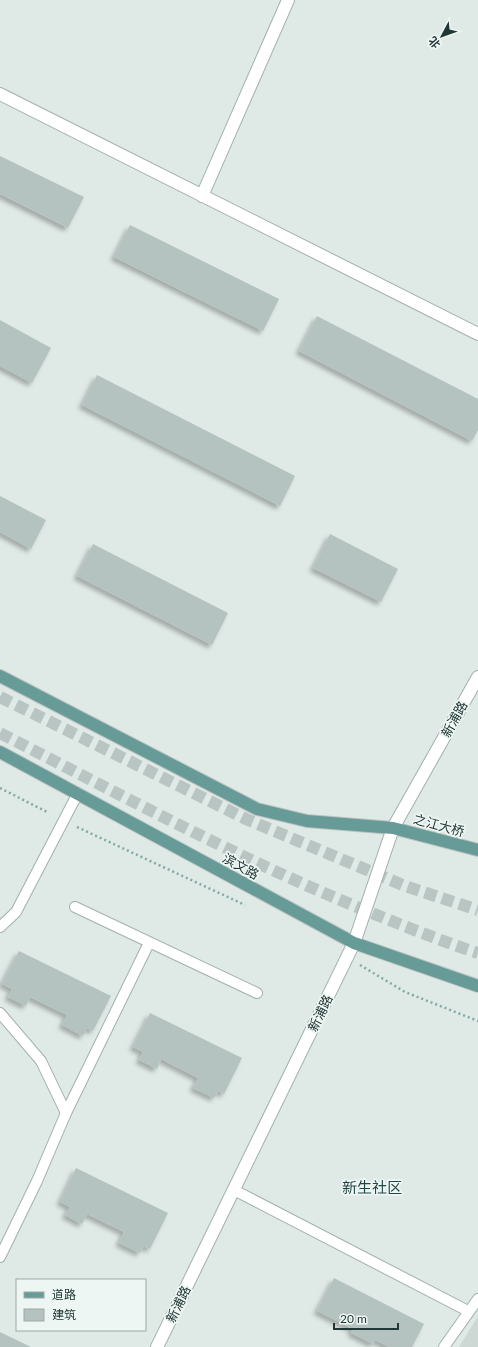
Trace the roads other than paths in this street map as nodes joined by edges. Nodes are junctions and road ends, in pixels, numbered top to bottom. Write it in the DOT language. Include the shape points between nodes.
graph roads {
  1 [pos="288,0"];
  2 [pos="0,94"];
  3 [pos="202,196"];
  4 [pos="478,334"];
  5 [pos="0,676"];
  6 [pos="478,678"];
  7 [pos="0,752"];
  8 [pos="78,793"];
  9 [pos="393,828"];
  10 [pos="478,850"];
  11 [pos="76,907"];
  12 [pos="0,927"];
  13 [pos="150,943"];
  14 [pos="354,943"];
  15 [pos="478,986"];
  16 [pos="257,993"];
  17 [pos="0,1013"];
  18 [pos="66,1113"];
  19 [pos="234,1190"];
  20 [pos="0,1257"];
  21 [pos="478,1299"];
  22 [pos="468,1312"];
  23 [pos="157,1347"];
  24 [pos="444,1347"];
  1 -- 3 [label="street"];
  2 -- 3 [label="street"];
  3 -- 4 [label="street"];
  5 -- 9 [label="main road" via="257,809 307,821"];
  6 -- 9 [label="street, 新浦路"];
  7 -- 8 [label="main road, 滨文路"];
  8 -- 12 [label="lane" via="16,912"];
  8 -- 14 [label="main road, 滨文路"];
  9 -- 10 [label="main road, 之江大桥"];
  9 -- 14 [label="street, 新浦路"];
  11 -- 13 [label="lane"];
  13 -- 16 [label="lane"];
  13 -- 18 [label="lane"];
  14 -- 15 [label="main road, 滨文路"];
  14 -- 19 [label="street, 新浦路"];
  17 -- 18 [label="lane" via="41,1062"];
  18 -- 20 [label="lane"];
  19 -- 22 [label="lane"];
  19 -- 23 [label="street, 新浦路"];
  21 -- 22 [label="lane"];
  22 -- 24 [label="lane"];
}
